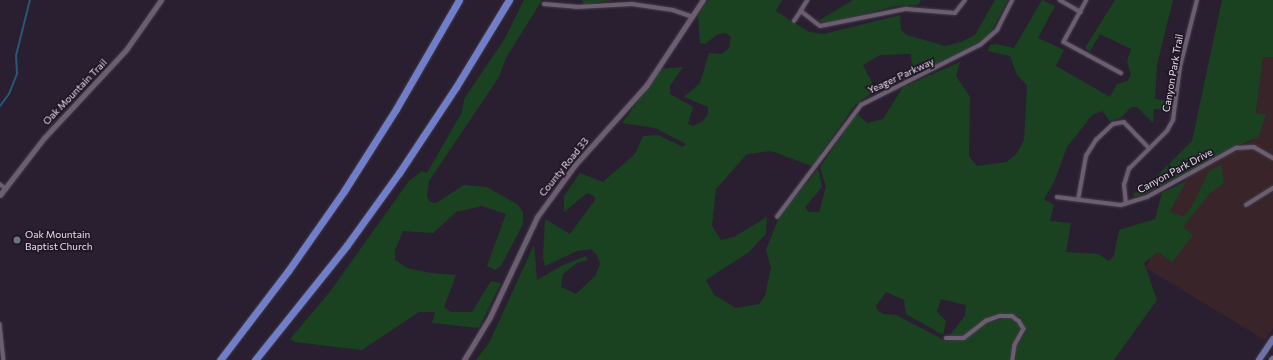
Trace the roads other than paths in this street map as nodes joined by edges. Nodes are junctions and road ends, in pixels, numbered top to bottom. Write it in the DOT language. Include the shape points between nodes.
graph roads {
  1 [pos="161,0"];
  2 [pos="459,0"];
  3 [pos="509,0"];
  4 [pos="703,0"];
  5 [pos="808,0"];
  6 [pos="965,0"];
  7 [pos="1012,0"];
  8 [pos="1060,0"];
  9 [pos="1087,0"];
  10 [pos="1197,0"];
  11 [pos="544,4"];
  12 [pos="801,11"];
  13 [pos="956,12"];
  14 [pos="1081,12"];
  15 [pos="693,17"];
  16 [pos="959,18"];
  17 [pos="794,21"];
  18 [pos="1121,73"];
  19 [pos="1149,148"];
  20 [pos="1273,158"];
  21 [pos="0,184"];
  22 [pos="5,188"];
  23 [pos="1273,188"];
  24 [pos="0,195"];
  25 [pos="1057,197"];
  26 [pos="1078,200"];
  27 [pos="1126,204"];
  28 [pos="1246,205"];
  29 [pos="777,217"];
  30 [pos="0,324"];
  31 [pos="946,338"];
  32 [pos="1273,339"];
  33 [pos="4,360"];
  34 [pos="220,360"];
  35 [pos="255,360"];
  36 [pos="464,360"];
  37 [pos="1013,360"];
  38 [pos="1259,360"];
  1 -- 22 [label="street, Oak Mountain Trail" via="114,66 44,138"];
  2 -- 34 [label="highway" via="396,109 344,191 288,271"];
  3 -- 35 [label="highway" via="399,173 347,245"];
  4 -- 15 [label="street, County Road 33"];
  5 -- 12 [label="street"];
  6 -- 13 [label="street"];
  7 -- 29 [label="street, Yeager Parkway" via="997,30 980,45 938,68 875,96 857,108"];
  8 -- 14 [label="street"];
  9 -- 14 [label="street"];
  10 -- 19 [label="street, Canyon Park Trail" via="1182,61 1173,120 1167,131"];
  11 -- 15 [label="street" via="576,7 632,4 673,10"];
  12 -- 13 [label="street" via="820,26 906,9"];
  12 -- 17 [label="street"];
  13 -- 16 [label="street"];
  14 -- 18 [label="street" via="1064,42"];
  15 -- 36 [label="street, County Road 33" via="646,86 575,165 537,217 492,314"];
  19 -- 26 [label="street" via="1124,122 1113,124 1096,140 1086,156"];
  19 -- 27 [label="street, Canyon Park Trail" via="1126,175"];
  20 -- 27 [label="street, Canyon Park Drive" via="1254,147 1236,148 1146,197"];
  21 -- 22 [label="street"];
  22 -- 24 [label="street, Oak Mountain Trail"];
  23 -- 28 [label="street"];
  25 -- 26 [label="street, Canyon Park Drive"];
  26 -- 27 [label="street, Canyon Park Drive"];
  30 -- 33 [label="street"];
  31 -- 37 [label="street" via="964,338 986,321 1004,315 1012,316 1024,329 1015,345"];
  32 -- 38 [label="main road"];
}
